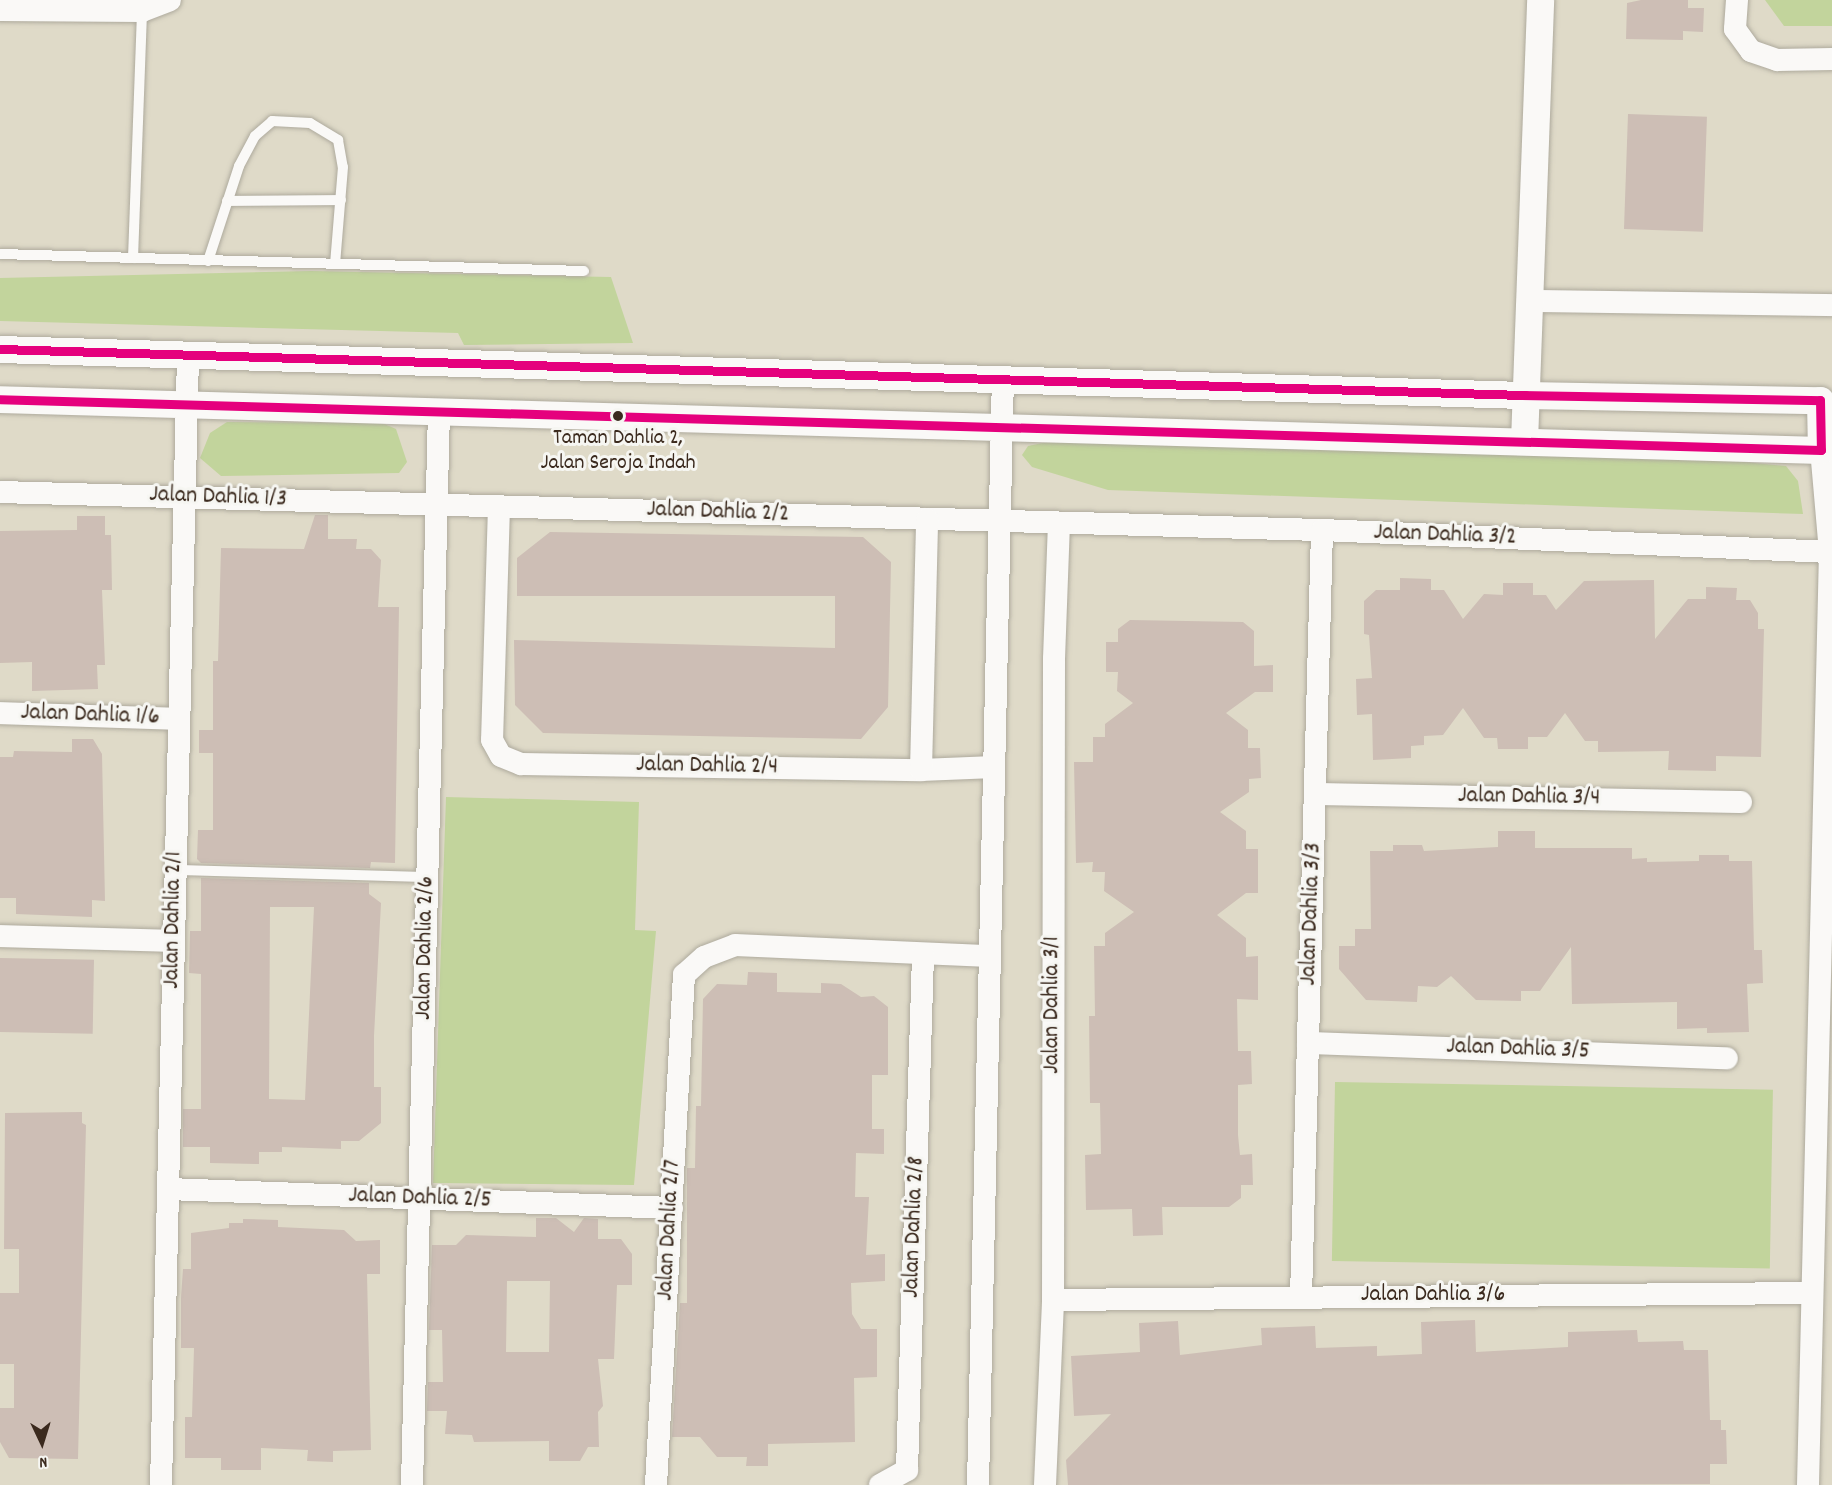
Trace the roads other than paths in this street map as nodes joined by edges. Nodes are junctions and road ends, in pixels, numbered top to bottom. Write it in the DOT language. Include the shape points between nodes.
graph roads {
  1 [pos="170,0"];
  2 [pos="1540,0"];
  3 [pos="1737,0"];
  4 [pos="0,10"];
  5 [pos="142,11"];
  6 [pos="1832,59"];
  7 [pos="341,200"];
  8 [pos="227,201"];
  9 [pos="0,254"];
  10 [pos="133,258"];
  11 [pos="208,261"];
  12 [pos="335,264"];
  13 [pos="584,272"];
  14 [pos="1531,301"];
  15 [pos="1832,305"];
  16 [pos="0,349"];
  17 [pos="188,355"];
  18 [pos="1003,377"];
  19 [pos="1526,395"];
  20 [pos="0,399"];
  21 [pos="187,404"];
  22 [pos="439,411"];
  23 [pos="1003,427"];
  24 [pos="1524,441"];
  25 [pos="1821,450"];
  26 [pos="0,492"];
  27 [pos="184,497"];
  28 [pos="437,505"];
  29 [pos="499,506"];
  30 [pos="927,519"];
  31 [pos="1000,522"];
  32 [pos="1059,525"];
  33 [pos="1322,530"];
  34 [pos="1830,552"];
  35 [pos="0,713"];
  36 [pos="180,719"];
  37 [pos="994,767"];
  38 [pos="921,770"];
  39 [pos="1828,790"];
  40 [pos="1316,794"];
  41 [pos="1741,802"];
  42 [pos="176,870"];
  43 [pos="428,877"];
  44 [pos="0,936"];
  45 [pos="174,941"];
  46 [pos="923,954"];
  47 [pos="990,956"];
  48 [pos="1825,1026"];
  49 [pos="1308,1042"];
  50 [pos="1727,1058"];
  51 [pos="168,1190"];
  52 [pos="420,1200"];
  53 [pos="672,1208"];
  54 [pos="1822,1269"];
  55 [pos="1812,1293"];
  56 [pos="1301,1297"];
  57 [pos="1053,1300"];
  58 [pos="161,1485"];
  59 [pos="412,1485"];
  60 [pos="656,1485"];
  61 [pos="880,1485"];
  62 [pos="978,1485"];
  63 [pos="1045,1485"];
  64 [pos="1808,1485"];
  1 -- 5 [label="street"];
  2 -- 14 [label="street"];
  3 -- 6 [label="street" via="1735,29 1751,51 1777,60"];
  4 -- 5 [label="street"];
  5 -- 10 [label="lane"];
  7 -- 8 [label="lane"];
  7 -- 8 [label="lane" via="343,167 338,140 310,123 272,121 255,136"];
  7 -- 12 [label="lane"];
  8 -- 11 [label="lane"];
  9 -- 10 [label="lane"];
  10 -- 11 [label="lane"];
  11 -- 12 [label="lane"];
  12 -- 13 [label="lane"];
  14 -- 15 [label="street"];
  14 -- 19 [label="street"];
  16 -- 17 [label="street"];
  17 -- 18 [label="street"];
  17 -- 21 [label="street, Jalan Dahlia 2/1"];
  18 -- 19 [label="street"];
  18 -- 23 [label="street"];
  19 -- 24 [label="street"];
  19 -- 25 [label="street" via="1820,400"];
  20 -- 21 [label="street"];
  21 -- 22 [label="street"];
  21 -- 27 [label="street, Jalan Dahlia 2/1"];
  22 -- 23 [label="street"];
  22 -- 28 [label="street, Jalan Dahlia 2/6"];
  23 -- 24 [label="street"];
  23 -- 31 [label="street"];
  24 -- 25 [label="street"];
  25 -- 34 [label="street"];
  26 -- 27 [label="street, Jalan Dahlia 1/3"];
  27 -- 28 [label="street, Jalan Dahlia 1/3"];
  27 -- 36 [label="street, Jalan Dahlia 2/1"];
  28 -- 29 [label="street, Jalan Dahlia 2/2"];
  28 -- 43 [label="street, Jalan Dahlia 2/6"];
  29 -- 30 [label="street, Jalan Dahlia 2/2"];
  29 -- 38 [label="street, Jalan Dahlia 2/4" via="492,740 501,756 520,764"];
  30 -- 31 [label="street, Jalan Dahlia 2/2"];
  30 -- 38 [label="street"];
  31 -- 32 [label="street, Jalan Dahlia 2/2"];
  31 -- 37 [label="street"];
  32 -- 33 [label="street, Jalan Dahlia 3/2"];
  32 -- 57 [label="street, Jalan Dahlia 3/1" via="1054,659"];
  33 -- 34 [label="street, Jalan Dahlia 3/2"];
  33 -- 40 [label="street, Jalan Dahlia 3/3"];
  34 -- 39 [label="street"];
  35 -- 36 [label="street, Jalan Dahlia 1/6"];
  36 -- 42 [label="street, Jalan Dahlia 2/1"];
  37 -- 38 [label="street, Jalan Dahlia 2/4"];
  37 -- 47 [label="street"];
  39 -- 48 [label="street"];
  40 -- 41 [label="street, Jalan Dahlia 3/4"];
  40 -- 49 [label="street, Jalan Dahlia 3/3"];
  42 -- 43 [label="lane"];
  42 -- 45 [label="street, Jalan Dahlia 2/1"];
  43 -- 52 [label="street, Jalan Dahlia 2/6"];
  44 -- 45 [label="street"];
  45 -- 51 [label="street, Jalan Dahlia 2/1"];
  46 -- 47 [label="street"];
  46 -- 53 [label="street, Jalan Dahlia 2/7" via="735,945 704,957 684,975"];
  46 -- 61 [label="street, Jalan Dahlia 2/8" via="907,1470"];
  47 -- 62 [label="street"];
  48 -- 54 [label="street"];
  49 -- 50 [label="street, Jalan Dahlia 3/5"];
  49 -- 56 [label="street, Jalan Dahlia 3/3"];
  51 -- 52 [label="street, Jalan Dahlia 2/5"];
  51 -- 58 [label="street, Jalan Dahlia 2/1"];
  52 -- 53 [label="street, Jalan Dahlia 2/5"];
  52 -- 59 [label="street, Jalan Dahlia 2/6"];
  53 -- 60 [label="street, Jalan Dahlia 2/7"];
  54 -- 55 [label="street"];
  55 -- 56 [label="street, Jalan Dahlia 3/6"];
  55 -- 64 [label="street"];
  56 -- 57 [label="street, Jalan Dahlia 3/6"];
  57 -- 63 [label="street, Jalan Dahlia 3/1"];
}
